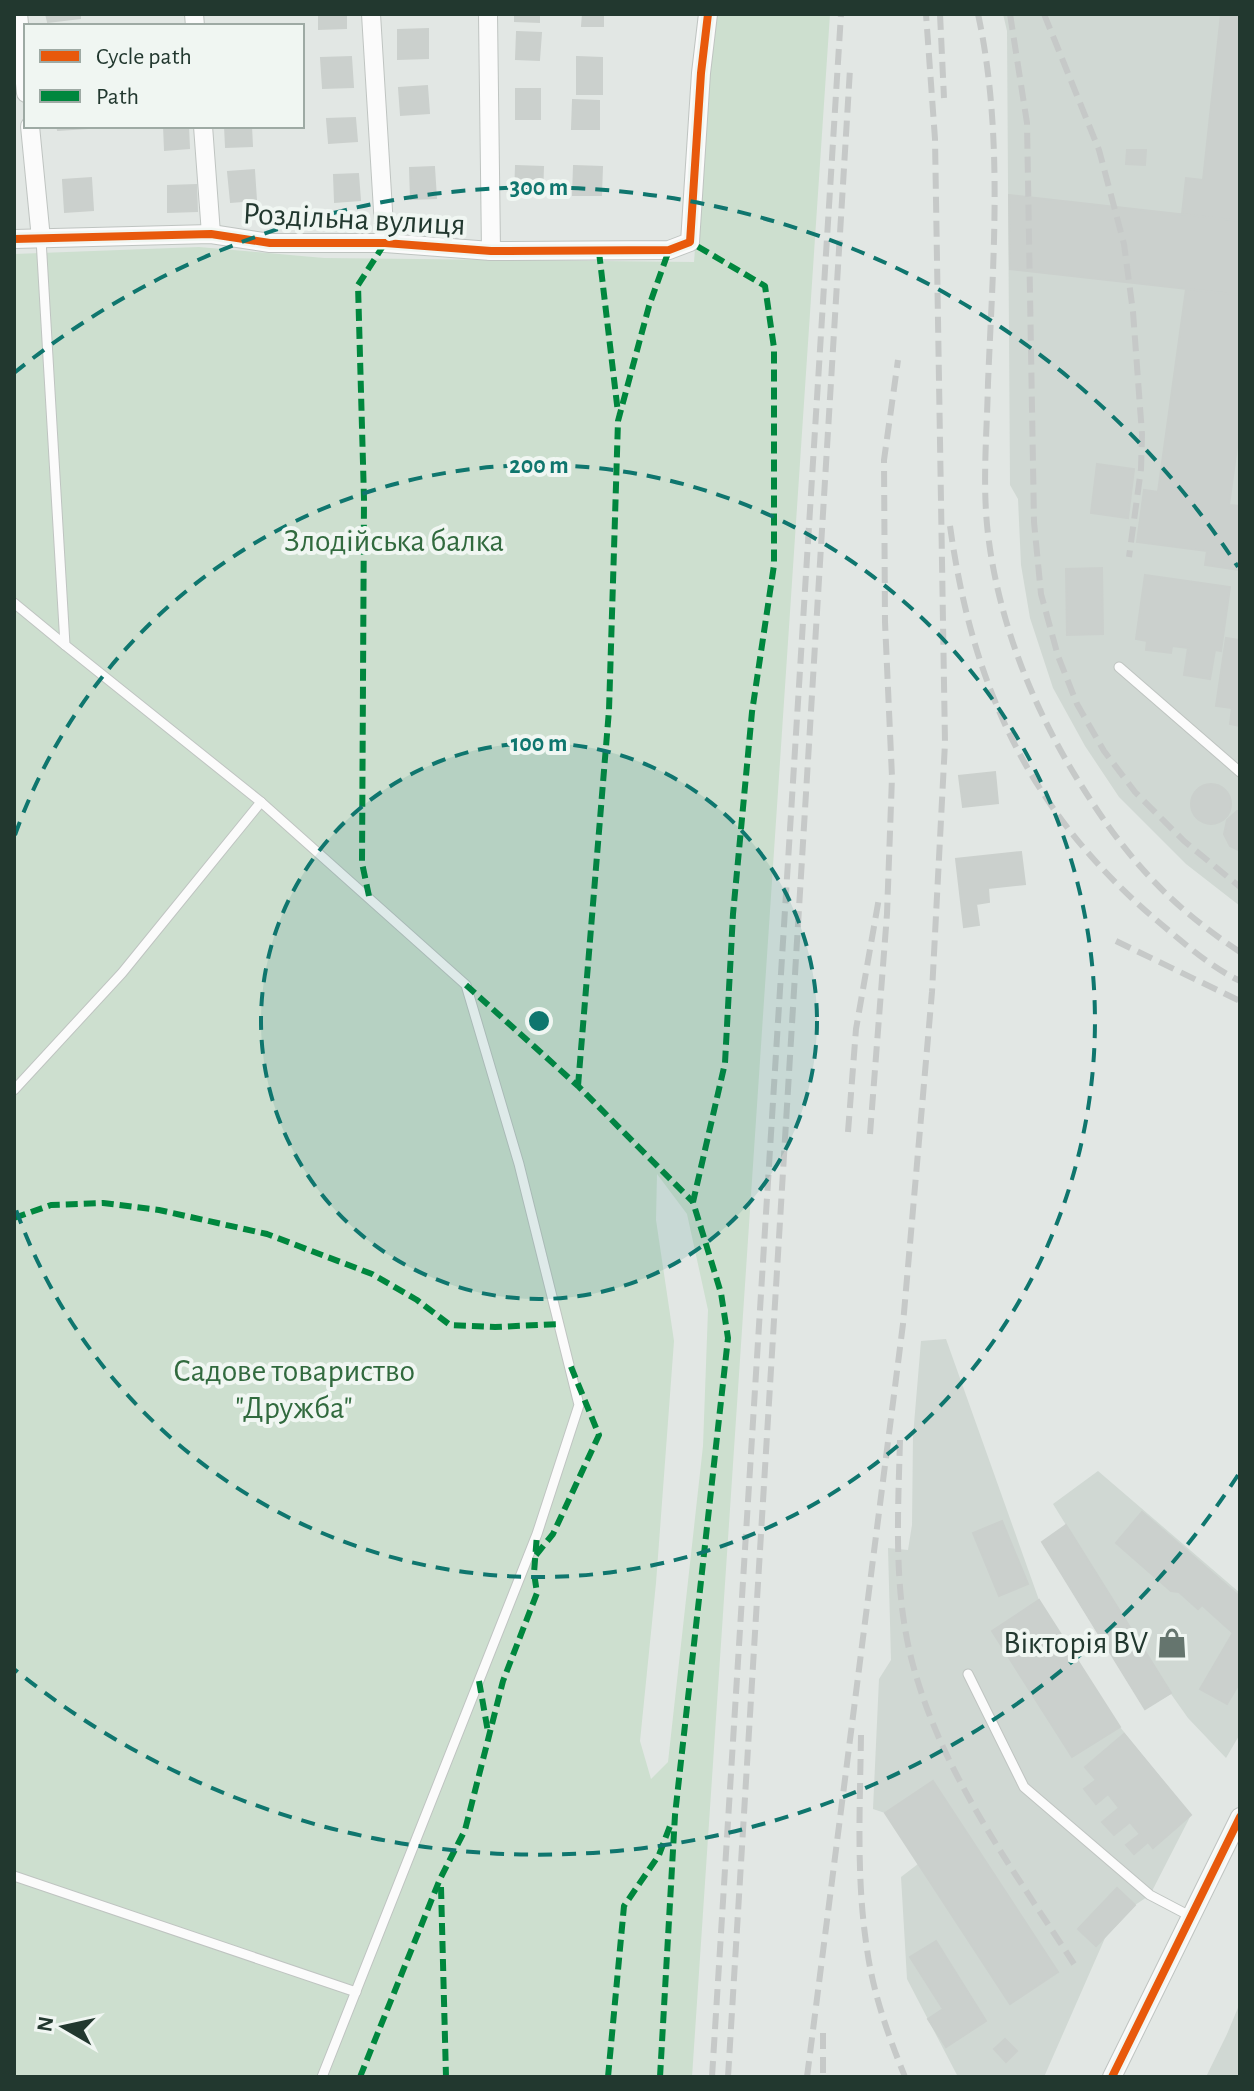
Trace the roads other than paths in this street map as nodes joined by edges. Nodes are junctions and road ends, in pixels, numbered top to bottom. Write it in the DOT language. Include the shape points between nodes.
graph roads {
  1 [pos="18,14"];
  2 [pos="371,14"];
  3 [pos="488,14"];
  4 [pos="708,14"];
  5 [pos="24,73"];
  6 [pos="30,128"];
  7 [pos="203,128"];
  8 [pos="211,234"];
  9 [pos="14,239"];
  10 [pos="41,239"];
  11 [pos="385,243"];
  12 [pos="491,251"];
  13 [pos="15,608"];
  14 [pos="65,645"];
  15 [pos="1119,667"];
  16 [pos="1240,772"];
  17 [pos="261,802"];
  18 [pos="14,1090"];
  19 [pos="968,1674"];
  20 [pos="1240,1817"];
  21 [pos="14,1876"];
  22 [pos="1190,1916"];
  23 [pos="356,1992"];
  24 [pos="322,2077"];
  25 [pos="1112,2077"];
  1 -- 5 [label="street"];
  2 -- 11 [label="street"];
  3 -- 12 [label="street"];
  4 -- 12 [label="street, Роздільна вулиця" via="690,242 669,250"];
  6 -- 10 [label="street"];
  7 -- 8 [label="street"];
  8 -- 10 [label="street, Роздільна вулиця"];
  8 -- 11 [label="street, Роздільна вулиця" via="270,243"];
  9 -- 10 [label="street, Роздільна вулиця"];
  10 -- 14 [label="lane"];
  11 -- 12 [label="street, Роздільна вулиця"];
  13 -- 14 [label="lane"];
  14 -- 17 [label="lane"];
  15 -- 16 [label="lane"];
  17 -- 18 [label="lane" via="122,973"];
  17 -- 23 [label="lane" via="466,985 519,1164 579,1405 537,1534"];
  19 -- 22 [label="lane" via="1024,1787 1150,1895"];
  20 -- 22 [label="street"];
  21 -- 23 [label="lane"];
  22 -- 25 [label="street"];
  23 -- 24 [label="lane"];
}
